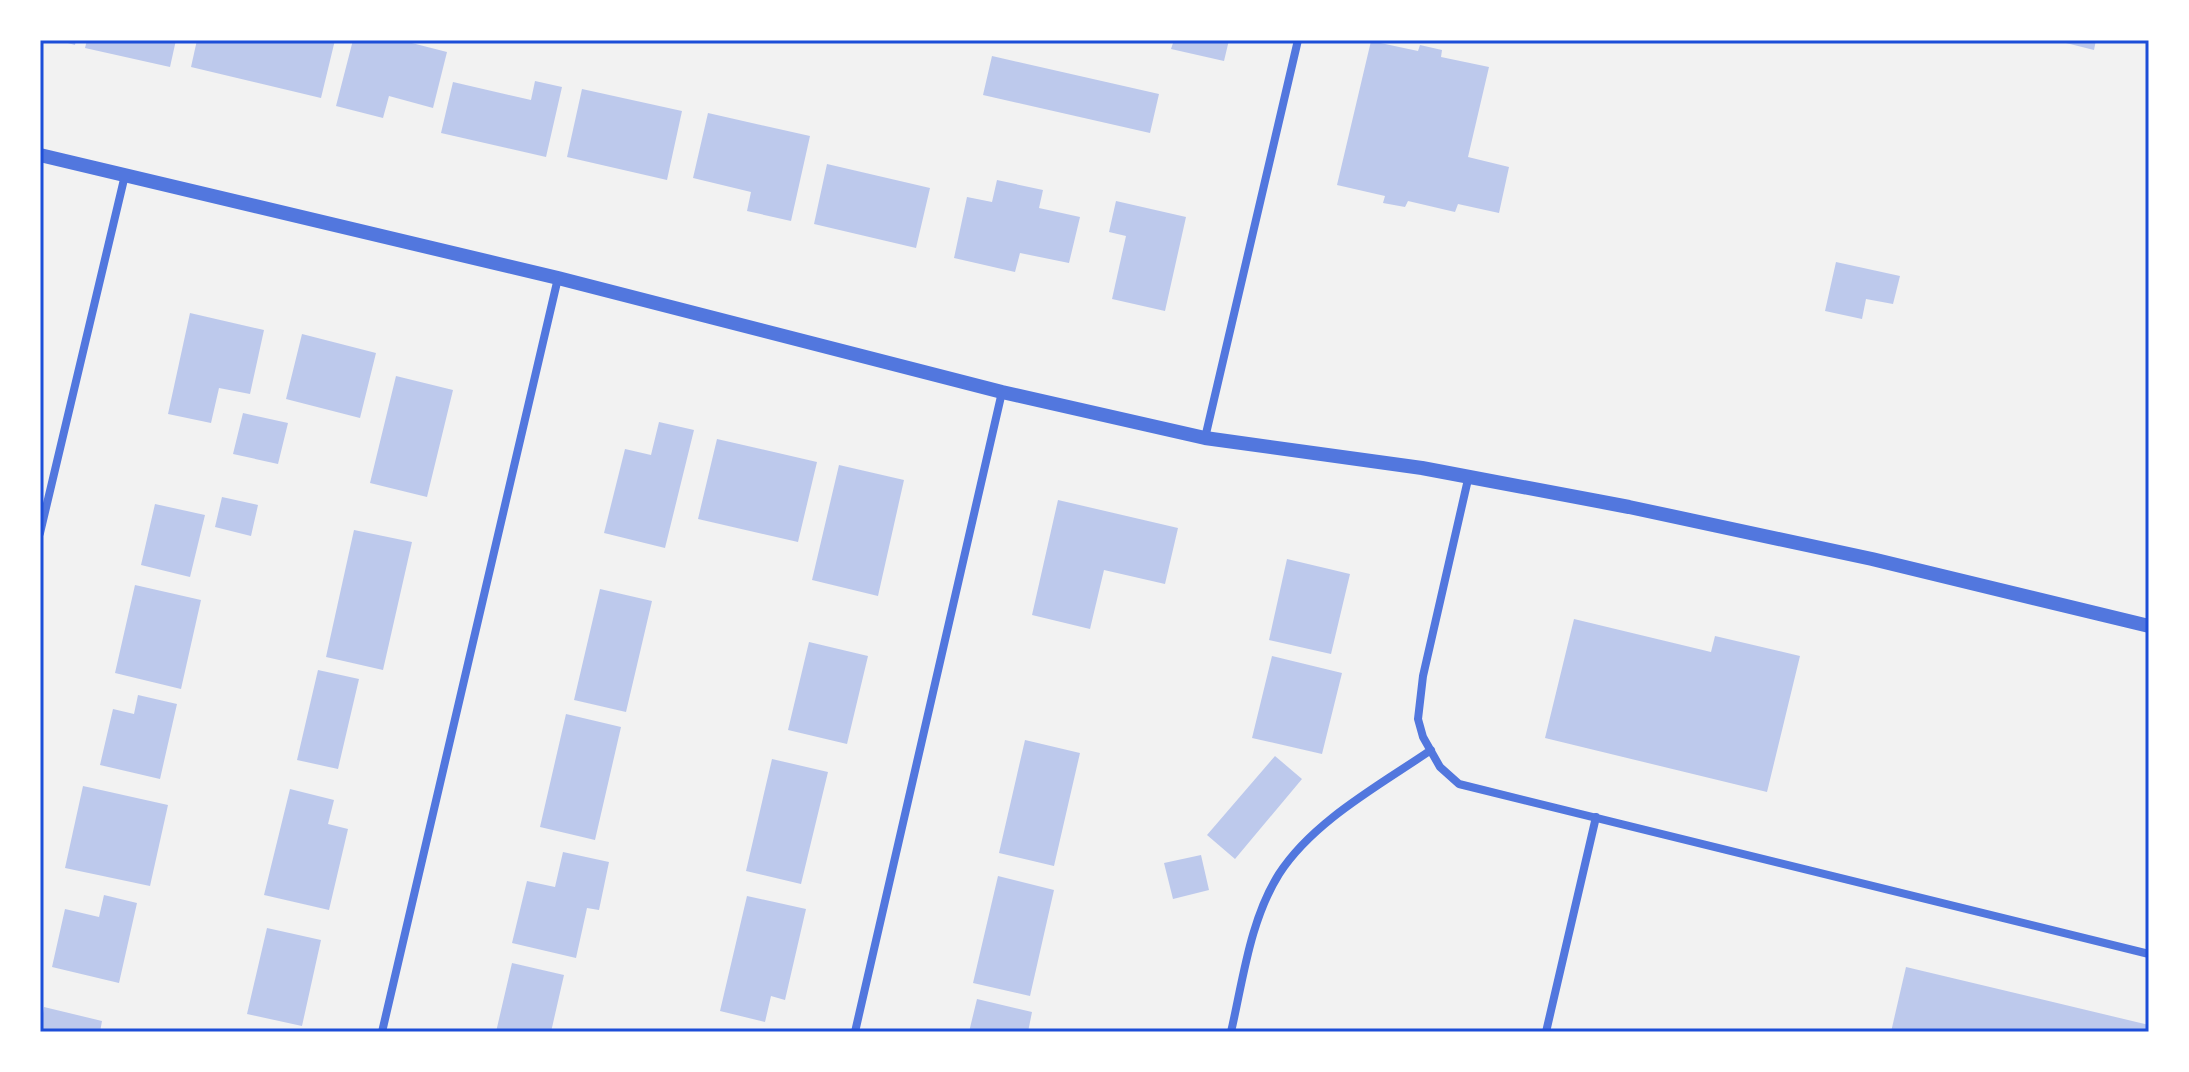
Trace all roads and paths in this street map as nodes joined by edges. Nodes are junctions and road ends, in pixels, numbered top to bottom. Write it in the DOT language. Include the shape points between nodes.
graph roads {
  1 [pos="1298,40"];
  2 [pos="40,155"];
  3 [pos="125,175"];
  4 [pos="558,278"];
  5 [pos="1002,392"];
  6 [pos="1205,438"];
  7 [pos="1469,475"];
  8 [pos="40,533"];
  9 [pos="2149,626"];
  10 [pos="1431,750"];
  11 [pos="1596,817"];
  12 [pos="2149,954"];
  13 [pos="382,1032"];
  14 [pos="855,1032"];
  15 [pos="1231,1032"];
  16 [pos="1546,1032"];
  1 -- 6 [label="street"];
  2 -- 3 [label="street"];
  3 -- 4 [label="street"];
  3 -- 8 [label="street"];
  4 -- 5 [label="street"];
  4 -- 13 [label="street"];
  5 -- 6 [label="street"];
  5 -- 14 [label="street"];
  6 -- 7 [label="street"];
  7 -- 9 [label="street" via="1872,559"];
  7 -- 10 [label="street" via="1423,676 1418,719"];
  10 -- 11 [label="street" via="1459,784"];
  10 -- 15 [label="street" via="1320,827 1279,873 1257,921"];
  11 -- 12 [label="street"];
  11 -- 16 [label="street"];
}
